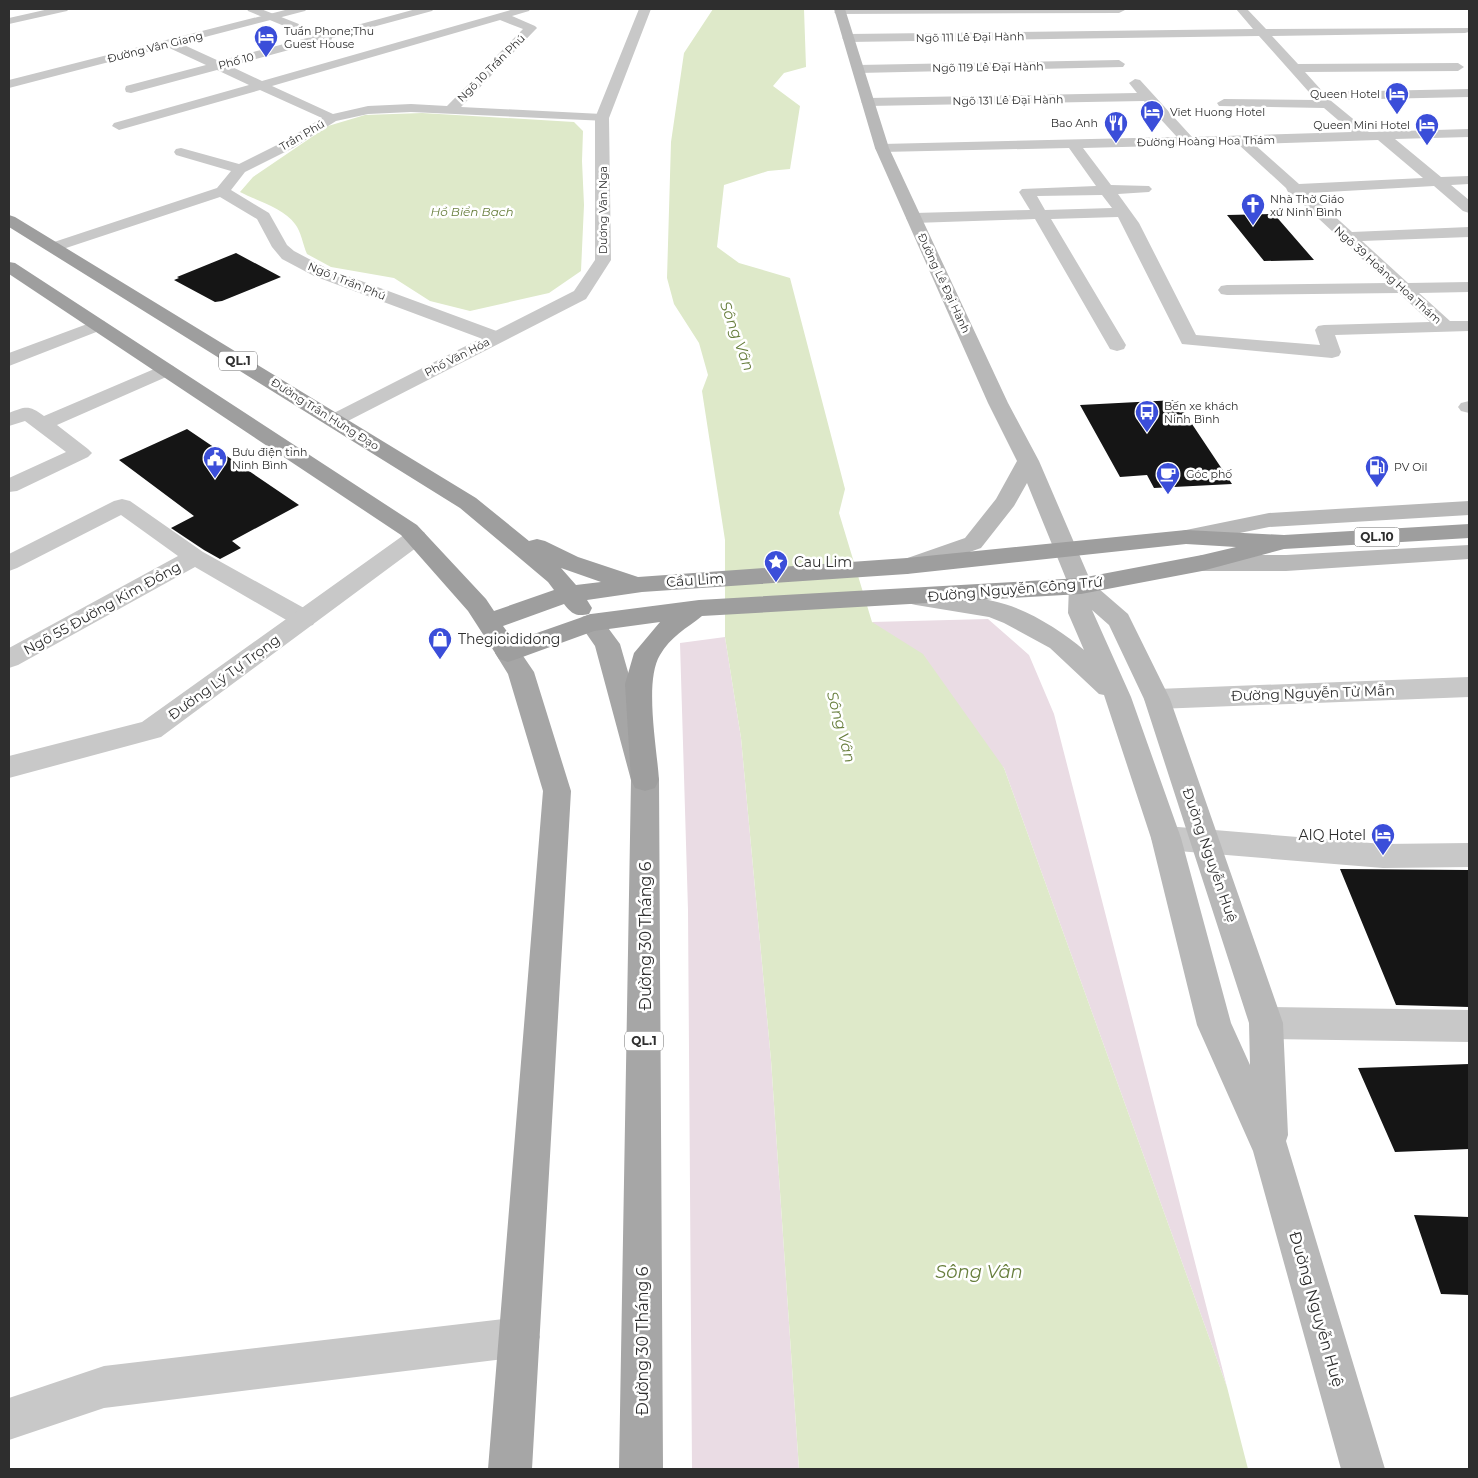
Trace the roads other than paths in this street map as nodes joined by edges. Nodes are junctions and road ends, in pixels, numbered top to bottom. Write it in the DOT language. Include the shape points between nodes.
graph roads {
  1 [pos="63,9"];
  2 [pos="252,9"];
  3 [pos="301,9"];
  4 [pos="428,9"];
  5 [pos="525,9"];
  6 [pos="645,9"];
  7 [pos="1241,9"];
  8 [pos="1070,10"];
  9 [pos="1119,10"];
  10 [pos="840,11"];
  11 [pos="271,16"];
  12 [pos="501,16"];
  13 [pos="1449,19"];
  14 [pos="9,21"];
  15 [pos="1403,31"];
  16 [pos="1263,33"];
  17 [pos="1093,36"];
  18 [pos="323,37"];
  19 [pos="848,38"];
  20 [pos="1417,41"];
  21 [pos="169,43"];
  22 [pos="368,54"];
  23 [pos="1438,57"];
  24 [pos="1119,64"];
  25 [pos="1457,64"];
  26 [pos="220,65"];
  27 [pos="1294,68"];
  28 [pos="858,69"];
  29 [pos="9,84"];
  30 [pos="261,85"];
  31 [pos="1469,86"];
  32 [pos="131,89"];
  33 [pos="1469,93"];
  34 [pos="1148,97"];
  35 [pos="1323,100"];
  36 [pos="868,102"];
  37 [pos="1224,103"];
  38 [pos="450,110"];
  39 [pos="332,118"];
  40 [pos="602,118"];
  41 [pos="120,126"];
  42 [pos="1469,133"];
  43 [pos="1365,136"];
  44 [pos="1382,136"];
  45 [pos="1242,140"];
  46 [pos="1188,142"];
  47 [pos="1073,144"];
  48 [pos="882,148"];
  49 [pos="181,152"];
  50 [pos="240,169"];
  51 [pos="1469,180"];
  52 [pos="1436,182"];
  53 [pos="1144,189"];
  54 [pos="1293,189"];
  55 [pos="1105,190"];
  56 [pos="222,192"];
  57 [pos="1469,208"];
  58 [pos="1122,212"];
  59 [pos="1040,214"];
  60 [pos="914,218"];
  61 [pos="9,220"];
  62 [pos="1469,232"];
  63 [pos="1348,237"];
  64 [pos="56,254"];
  65 [pos="17,269"];
  66 [pos="1469,287"];
  67 [pos="1402,289"];
  68 [pos="1227,290"];
  69 [pos="580,294"];
  70 [pos="98,325"];
  71 [pos="1469,326"];
  72 [pos="1446,327"];
  73 [pos="495,337"];
  74 [pos="1117,345"];
  75 [pos="9,360"];
  76 [pos="166,370"];
  77 [pos="9,420"];
  78 [pos="334,420"];
  79 [pos="41,425"];
  80 [pos="1028,461"];
  81 [pos="9,486"];
  82 [pos="468,503"];
  83 [pos="1469,508"];
  84 [pos="1469,531"];
  85 [pos="416,537"];
  86 [pos="1186,537"];
  87 [pos="1284,542"];
  88 [pos="1066,550"];
  89 [pos="1469,552"];
  90 [pos="195,557"];
  91 [pos="9,562"];
  92 [pos="1202,563"];
  93 [pos="907,566"];
  94 [pos="642,584"];
  95 [pos="1081,586"];
  96 [pos="569,594"];
  97 [pos="916,597"];
  98 [pos="699,608"];
  99 [pos="304,619"];
  100 [pos="489,622"];
  101 [pos="591,623"];
  102 [pos="508,653"];
  103 [pos="9,659"];
  104 [pos="1469,687"];
  105 [pos="1118,697"];
  106 [pos="1157,700"];
  107 [pos="9,767"];
  108 [pos="646,780"];
  109 [pos="1166,838"];
  110 [pos="1205,841"];
  111 [pos="1469,856"];
  112 [pos="1266,1023"];
  113 [pos="1469,1026"];
  114 [pos="1271,1149"];
  115 [pos="520,1336"];
  116 [pos="9,1419"];
  117 [pos="510,1469"];
  118 [pos="641,1469"];
  119 [pos="1363,1469"];
  1 -- 14 [label="street"];
  2 -- 11 [label="street"];
  3 -- 11 [label="street, Đường Vân Giang"];
  4 -- 18 [label="street, Phố 10"];
  5 -- 12 [label="street"];
  6 -- 40 [label="street"];
  7 -- 16 [label="street"];
  8 -- 9 [label="street"];
  8 -- 10 [label="street"];
  8 -- 17 [label="street"];
  10 -- 19 [label="main road, Đường Lê Đại Hành"];
  11 -- 18 [label="street"];
  11 -- 21 [label="street, Đường Vân Giang"];
  12 -- 22 [label="street"];
  12 -- 38 [label="street, Ngõ 10 Trần Phú" via="531,28"];
  13 -- 15 [label="street, Ngõ 111 Lê Đại Hành" via="1464,34"];
  15 -- 16 [label="street, Ngõ 111 Lê Đại Hành"];
  15 -- 20 [label="street"];
  16 -- 17 [label="street, Ngõ 111 Lê Đại Hành"];
  16 -- 27 [label="street"];
  17 -- 19 [label="street, Ngõ 111 Lê Đại Hành"];
  17 -- 24 [label="street"];
  18 -- 22 [label="street"];
  18 -- 26 [label="street, Phố 10"];
  19 -- 28 [label="main road, Đường Lê Đại Hành"];
  21 -- 26 [label="street"];
  21 -- 29 [label="street, Đường Vân Giang"];
  22 -- 30 [label="street"];
  23 -- 25 [label="street"];
  24 -- 28 [label="street, Ngõ 119 Lê Đại Hành"];
  24 -- 34 [label="street"];
  25 -- 27 [label="street"];
  25 -- 31 [label="street"];
  26 -- 30 [label="street"];
  26 -- 32 [label="street, Phố 10"];
  27 -- 35 [label="street"];
  28 -- 36 [label="main road, Đường Lê Đại Hành"];
  30 -- 39 [label="street"];
  30 -- 41 [label="street"];
  33 -- 35 [label="street"];
  34 -- 36 [label="street, Ngõ 131 Lê Đại Hành"];
  34 -- 46 [label="street"];
  35 -- 37 [label="street"];
  35 -- 43 [label="street"];
  36 -- 48 [label="main road, Đường Lê Đại Hành"];
  38 -- 39 [label="street, Trần Phú" via="368,110"];
  38 -- 40 [label="street, Trần Phú"];
  39 -- 50 [label="street, Trần Phú"];
  40 -- 69 [label="street, Dương Vân Nga" via="603,260"];
  42 -- 44 [label="street, Đường Hoàng Hoa Thám"];
  43 -- 44 [label="street, Đường Hoàng Hoa Thám"];
  43 -- 45 [label="street, Đường Hoàng Hoa Thám"];
  44 -- 52 [label="street"];
  45 -- 46 [label="street, Đường Hoàng Hoa Thám"];
  45 -- 54 [label="street, Ngõ 39 Hoàng Hoa Thám"];
  46 -- 47 [label="street, Đường Hoàng Hoa Thám"];
  47 -- 48 [label="street, Đường Hoàng Hoa Thám"];
  47 -- 55 [label="street"];
  48 -- 60 [label="main road, Đường Lê Đại Hành"];
  49 -- 50 [label="street"];
  50 -- 56 [label="street, Trần Phú"];
  51 -- 52 [label="street"];
  52 -- 54 [label="street"];
  52 -- 57 [label="street"];
  53 -- 55 [label="street"];
  54 -- 63 [label="street, Ngõ 39 Hoàng Hoa Thám"];
  55 -- 58 [label="street"];
  55 -- 59 [label="street" via="1028,192"];
  56 -- 64 [label="street"];
  56 -- 73 [label="street, Ngõ 1 Trần Phú" via="263,216 288,255 320,272"];
  58 -- 59 [label="street"];
  58 -- 72 [label="street" via="1131,223 1189,340 1332,352 1324,330"];
  59 -- 60 [label="street"];
  59 -- 74 [label="street"];
  60 -- 80 [label="main road, Đường Lê Đại Hành" via="998,403"];
  61 -- 64 [label="highway, Đường Trân Hưng Đạo / QL.1"];
  62 -- 63 [label="street"];
  63 -- 67 [label="street, Ngõ 39 Hoàng Hoa Thám"];
  64 -- 78 [label="highway, Đường Trân Hưng Đạo / QL.1"];
  65 -- 70 [label="highway"];
  66 -- 67 [label="street"];
  67 -- 68 [label="street"];
  67 -- 72 [label="street, Ngõ 39 Hoàng Hoa Thám"];
  69 -- 73 [label="street, Phố Văn Hóa"];
  70 -- 75 [label="street"];
  70 -- 76 [label="highway"];
  71 -- 72 [label="street"];
  73 -- 78 [label="street, Phố Văn Hóa"];
  76 -- 79 [label="street"];
  76 -- 85 [label="highway"];
  77 -- 79 [label="street" via="27,413"];
  78 -- 82 [label="highway, Đường Trân Hưng Đạo / QL.1"];
  79 -- 81 [label="street" via="81,452"];
  80 -- 88 [label="main road, Đường Lê Đại Hành"];
  80 -- 93 [label="main road" via="1006,501 973,543"];
  82 -- 94 [label="highway" via="549,554 603,575"];
  82 -- 96 [label="highway, Đường Trân Hưng Đạo / QL.1" via="556,576"];
  83 -- 86 [label="main road" via="1269,520"];
  84 -- 87 [label="highway, QL.10"];
  85 -- 99 [label="street, Đường Lý Tự Trọng"];
  85 -- 100 [label="highway"];
  86 -- 87 [label="highway"];
  86 -- 88 [label="highway"];
  87 -- 92 [label="highway, Đường Nguyễn Công Trứ"];
  88 -- 93 [label="highway"];
  88 -- 95 [label="main road, Đuờng Nguyễn Huệ"];
  89 -- 92 [label="main road, Đường Nguyễn Công Trứ" via="1286,563"];
  90 -- 91 [label="street" via="122,506"];
  90 -- 99 [label="street"];
  90 -- 103 [label="street, Ngõ 55 Đường Kim Đồng"];
  92 -- 95 [label="highway, Đường Nguyễn Công Trứ"];
  93 -- 94 [label="highway, Cầu Lim"];
  94 -- 96 [label="highway, Cầu Lim"];
  95 -- 97 [label="highway, Đường Nguyễn Công Trứ"];
  95 -- 105 [label="main road, Đuờng Nguyễn Huệ" via="1080,613"];
  95 -- 106 [label="main road, Đuờng Nguyễn Huệ" via="1119,620"];
  96 -- 100 [label="highway, Cầu Lim"];
  96 -- 101 [label="highway, Đường Trân Hưng Đạo / QL.1"];
  97 -- 98 [label="highway, Cầu Lim"];
  97 -- 105 [label="main road" via="994,609 1013,617 1059,642"];
  98 -- 101 [label="highway, Cầu Lim"];
  98 -- 108 [label="highway" via="665,631 647,653 638,684"];
  99 -- 107 [label="street, Đường Lý Tự Trọng" via="151,730"];
  100 -- 102 [label="highway"];
  101 -- 102 [label="highway, Cầu Lim"];
  101 -- 108 [label="main road, Đường 30 Tháng 6 / QL.1" via="607,644"];
  102 -- 115 [label="main road" via="521,672 557,791"];
  104 -- 106 [label="street, Đường Nguyễn Tử Mẫn"];
  105 -- 109 [label="main road, Đuờng Nguyễn Huệ"];
  106 -- 110 [label="main road, Đuờng Nguyễn Huệ"];
  108 -- 118 [label="main road, Đường 30 Tháng 6 / QL.1"];
  109 -- 110 [label="street"];
  109 -- 114 [label="main road, Đuờng Nguyễn Huệ" via="1214,1025"];
  110 -- 111 [label="street" via="1383,856"];
  110 -- 112 [label="main road, Đuờng Nguyễn Huệ"];
  112 -- 113 [label="street"];
  112 -- 114 [label="main road, Đuờng Nguyễn Huệ"];
  114 -- 119 [label="main road, Đuờng Nguyễn Huệ"];
  115 -- 116 [label="street" via="104,1387"];
  115 -- 117 [label="main road"];
}
